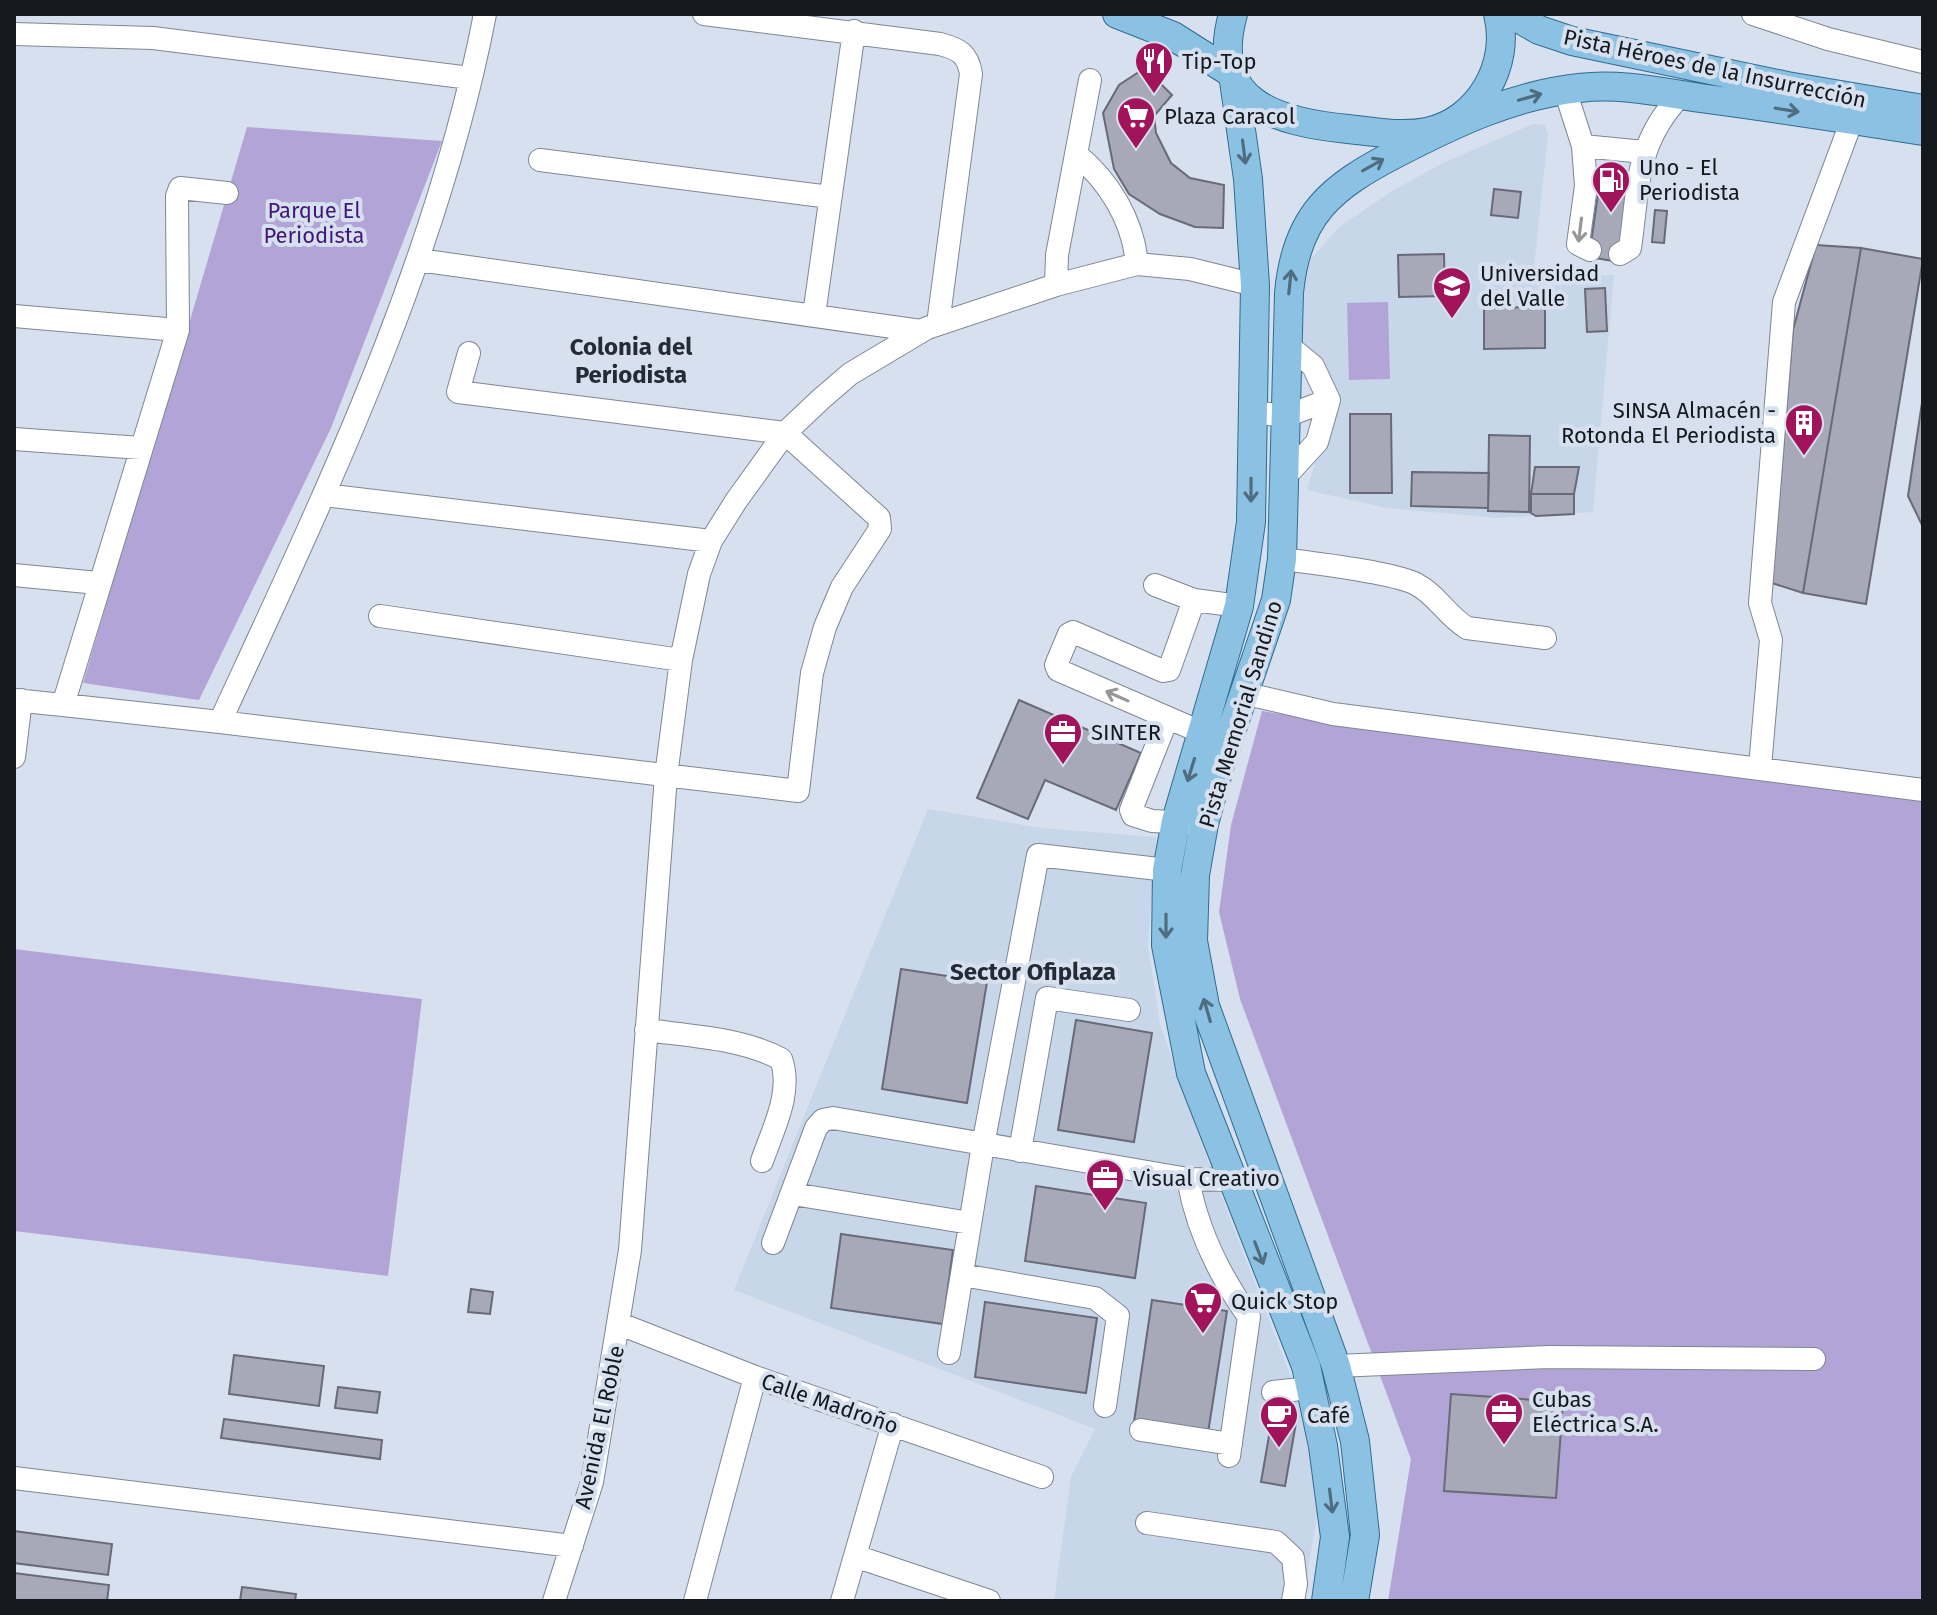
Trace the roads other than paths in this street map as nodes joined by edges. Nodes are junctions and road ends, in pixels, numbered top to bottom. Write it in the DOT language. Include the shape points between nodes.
graph roads {
  1 [pos="485,14"];
  2 [pos="704,14"];
  3 [pos="1117,14"];
  4 [pos="1233,14"];
  5 [pos="1498,14"];
  6 [pos="1511,14"];
  7 [pos="1753,14"];
  8 [pos="854,31"];
  9 [pos="14,34"];
  10 [pos="1923,62"];
  11 [pos="1233,74"];
  12 [pos="470,78"];
  13 [pos="1090,80"];
  14 [pos="1565,90"];
  15 [pos="1681,95"];
  16 [pos="1923,109"];
  17 [pos="1852,120"];
  18 [pos="1456,122"];
  19 [pos="1923,131"];
  20 [pos="1583,146"];
  21 [pos="1644,152"];
  22 [pos="1076,154"];
  23 [pos="540,160"];
  24 [pos="227,193"];
  25 [pos="830,197"];
  26 [pos="1590,250"];
  27 [pos="1620,254"];
  28 [pos="419,260"];
  29 [pos="1137,264"];
  30 [pos="1056,285"];
  31 [pos="1255,285"];
  32 [pos="814,315"];
  33 [pos="14,316"];
  34 [pos="929,328"];
  35 [pos="178,330"];
  36 [pos="887,337"];
  37 [pos="1285,343"];
  38 [pos="469,353"];
  39 [pos="1329,400"];
  40 [pos="1251,412"];
  41 [pos="1286,416"];
  42 [pos="785,433"];
  43 [pos="14,439"];
  44 [pos="141,448"];
  45 [pos="1283,479"];
  46 [pos="324,495"];
  47 [pos="711,541"];
  48 [pos="1282,559"];
  49 [pos="14,575"];
  50 [pos="98,583"];
  51 [pos="1155,585"];
  52 [pos="1194,600"];
  53 [pos="1239,606"];
  54 [pos="380,616"];
  55 [pos="1545,638"];
  56 [pos="681,660"];
  57 [pos="1243,693"];
  58 [pos="18,700"];
  59 [pos="63,705"];
  60 [pos="1167,719"];
  61 [pos="220,722"];
  62 [pos="1203,733"];
  63 [pos="14,757"];
  64 [pos="1760,767"];
  65 [pos="666,776"];
  66 [pos="1923,790"];
  67 [pos="1190,822"];
  68 [pos="1167,870"];
  69 [pos="1129,1010"];
  70 [pos="646,1030"];
  71 [pos="1231,1084"];
  72 [pos="983,1145"];
  73 [pos="1020,1151"];
  74 [pos="762,1161"];
  75 [pos="1188,1179"];
  76 [pos="1233,1180"];
  77 [pos="793,1194"];
  78 [pos="970,1223"];
  79 [pos="773,1243"];
  80 [pos="1289,1244"];
  81 [pos="962,1275"];
  82 [pos="620,1324"];
  83 [pos="949,1353"];
  84 [pos="1814,1359"];
  85 [pos="1336,1366"];
  86 [pos="755,1377"];
  87 [pos="1311,1388"];
  88 [pos="1273,1392"];
  89 [pos="1105,1406"];
  90 [pos="893,1424"];
  91 [pos="1141,1430"];
  92 [pos="1042,1477"];
  93 [pos="14,1478"];
  94 [pos="1147,1523"];
  95 [pos="572,1546"];
  96 [pos="855,1556"];
  97 [pos="554,1601"];
  98 [pos="695,1601"];
  99 [pos="842,1601"];
  100 [pos="989,1601"];
  101 [pos="1293,1601"];
  102 [pos="1326,1601"];
  103 [pos="1354,1601"];
  1 -- 12 [label="street"];
  2 -- 8 [label="street"];
  3 -- 11 [label="main road" via="1173,36"];
  4 -- 11 [label="main road, Pista Memorial Sandino"];
  5 -- 18 [label="main road" via="1501,39 1492,79 1481,100"];
  6 -- 16 [label="main road, Pista Héroes de la Insurrección" via="1572,41"];
  7 -- 10 [label="street"];
  8 -- 25 [label="street"];
  8 -- 34 [label="street" via="957,48 969,63"];
  9 -- 12 [label="street" via="153,38"];
  11 -- 18 [label="main road" via="1237,86 1258,107 1289,121 1394,134 1428,132"];
  11 -- 31 [label="main road, Pista Memorial Sandino, one-way" via="1248,179"];
  12 -- 28 [label="street"];
  13 -- 22 [label="street"];
  14 -- 15 [label="main road, Pista Héroes de la Insurrección" via="1612,86"];
  18 -- 14 [label="main road, Pista Héroes de la Insurrección, one-way"];
  14 -- 20 [label="street"];
  15 -- 17 [label="main road, Pista Héroes de la Insurrección, one-way"];
  15 -- 21 [label="street" via="1659,118"];
  17 -- 19 [label="main road, Pista Héroes de la Insurrección"];
  17 -- 64 [label="street" via="1784,302 1760,603 1771,640"];
  37 -- 18 [label="main road, Pista Memorial Sandino, one-way" via="1291,272 1312,213 1357,174"];
  20 -- 21 [label="street"];
  20 -- 26 [label="street, one-way" via="1586,186 1578,244"];
  21 -- 27 [label="street" via="1630,248"];
  22 -- 29 [label="street" via="1100,173 1131,225"];
  22 -- 30 [label="street"];
  23 -- 25 [label="street"];
  24 -- 35 [label="street" via="180,188 177,196"];
  25 -- 32 [label="street"];
  28 -- 32 [label="street"];
  28 -- 46 [label="street"];
  29 -- 30 [label="street, Avenida El Roble"];
  29 -- 31 [label="street, Avenida El Roble" via="1190,269"];
  30 -- 34 [label="street, Avenida El Roble"];
  31 -- 40 [label="main road, Pista Memorial Sandino"];
  32 -- 36 [label="street"];
  33 -- 35 [label="street"];
  34 -- 36 [label="street, Avenida El Roble"];
  35 -- 44 [label="street"];
  36 -- 42 [label="street, Avenida El Roble"];
  37 -- 39 [label="street" via="1313,366"];
  37 -- 41 [label="main road, Pista Memorial Sandino"];
  38 -- 42 [label="street" via="458,392"];
  39 -- 41 [label="street"];
  39 -- 45 [label="street" via="1317,442"];
  40 -- 41 [label="street"];
  40 -- 53 [label="main road, Pista Memorial Sandino, one-way" via="1251,522"];
  41 -- 45 [label="main road, Pista Memorial Sandino"];
  42 -- 47 [label="street, Avenida El Roble"];
  42 -- 65 [label="street" via="881,522 825,627 812,673 798,791"];
  43 -- 44 [label="street"];
  44 -- 50 [label="street"];
  45 -- 48 [label="main road, Pista Memorial Sandino"];
  46 -- 47 [label="street"];
  46 -- 61 [label="street"];
  47 -- 56 [label="street, Avenida El Roble" via="694,590"];
  48 -- 55 [label="street" via="1413,583 1467,628"];
  48 -- 57 [label="main road, Pista Memorial Sandino" via="1276,600"];
  49 -- 50 [label="street"];
  50 -- 59 [label="street"];
  51 -- 52 [label="street"];
  52 -- 53 [label="street"];
  60 -- 52 [label="street, one-way" via="1056,665 1073,632 1169,670"];
  53 -- 62 [label="main road, Pista Memorial Sandino"];
  54 -- 56 [label="street"];
  56 -- 65 [label="street, Avenida El Roble"];
  57 -- 64 [label="street" via="1333,714"];
  57 -- 67 [label="main road, Pista Memorial Sandino"];
  58 -- 59 [label="street"];
  58 -- 63 [label="street"];
  59 -- 61 [label="street"];
  60 -- 62 [label="street"];
  60 -- 67 [label="street" via="1131,810 1152,821"];
  61 -- 65 [label="street"];
  62 -- 67 [label="main road, Pista Memorial Sandino, one-way"];
  64 -- 66 [label="street"];
  65 -- 70 [label="street, Avenida El Roble"];
  67 -- 68 [label="main road, Pista Memorial Sandino"];
  71 -- 67 [label="main road, Pista Memorial Sandino, one-way" via="1205,1006 1193,941"];
  68 -- 72 [label="street" via="1038,855"];
  68 -- 76 [label="main road, Pista Memorial Sandino, one-way" via="1166,945 1191,1073"];
  69 -- 73 [label="street" via="1047,998"];
  70 -- 74 [label="street" via="763,1049 781,1059 787,1074 783,1099"];
  70 -- 82 [label="street, Avenida El Roble"];
  71 -- 76 [label="main road" via="1230,1109 1243,1154"];
  71 -- 80 [label="main road, Pista Memorial Sandino"];
  72 -- 73 [label="street"];
  72 -- 77 [label="street" via="823,1120"];
  72 -- 78 [label="street"];
  73 -- 75 [label="street"];
  75 -- 76 [label="street"];
  75 -- 91 [label="street" via="1222,1280 1249,1317 1230,1450"];
  76 -- 80 [label="main road" via="1256,1187 1275,1234"];
  76 -- 87 [label="main road, Pista Memorial Sandino, one-way"];
  77 -- 78 [label="street"];
  77 -- 79 [label="street"];
  78 -- 81 [label="street"];
  80 -- 85 [label="main road, Pista Memorial Sandino"];
  81 -- 83 [label="street"];
  81 -- 89 [label="street" via="1095,1298 1118,1316"];
  82 -- 86 [label="street, Calle Madroño"];
  82 -- 95 [label="street, Avenida El Roble" via="592,1482"];
  84 -- 85 [label="street" via="1549,1357"];
  85 -- 103 [label="main road, Pista Memorial Sandino" via="1363,1494 1365,1535"];
  86 -- 90 [label="street, Calle Madroño"];
  86 -- 98 [label="street"];
  87 -- 88 [label="street"];
  87 -- 102 [label="main road, Pista Memorial Sandino, one-way" via="1335,1537"];
  90 -- 92 [label="street, Calle Madroño"];
  90 -- 96 [label="street"];
  93 -- 95 [label="street"];
  94 -- 101 [label="street" via="1276,1542 1293,1558"];
  95 -- 97 [label="street, Avenida El Roble"];
  96 -- 99 [label="street"];
  96 -- 100 [label="street"];
}
